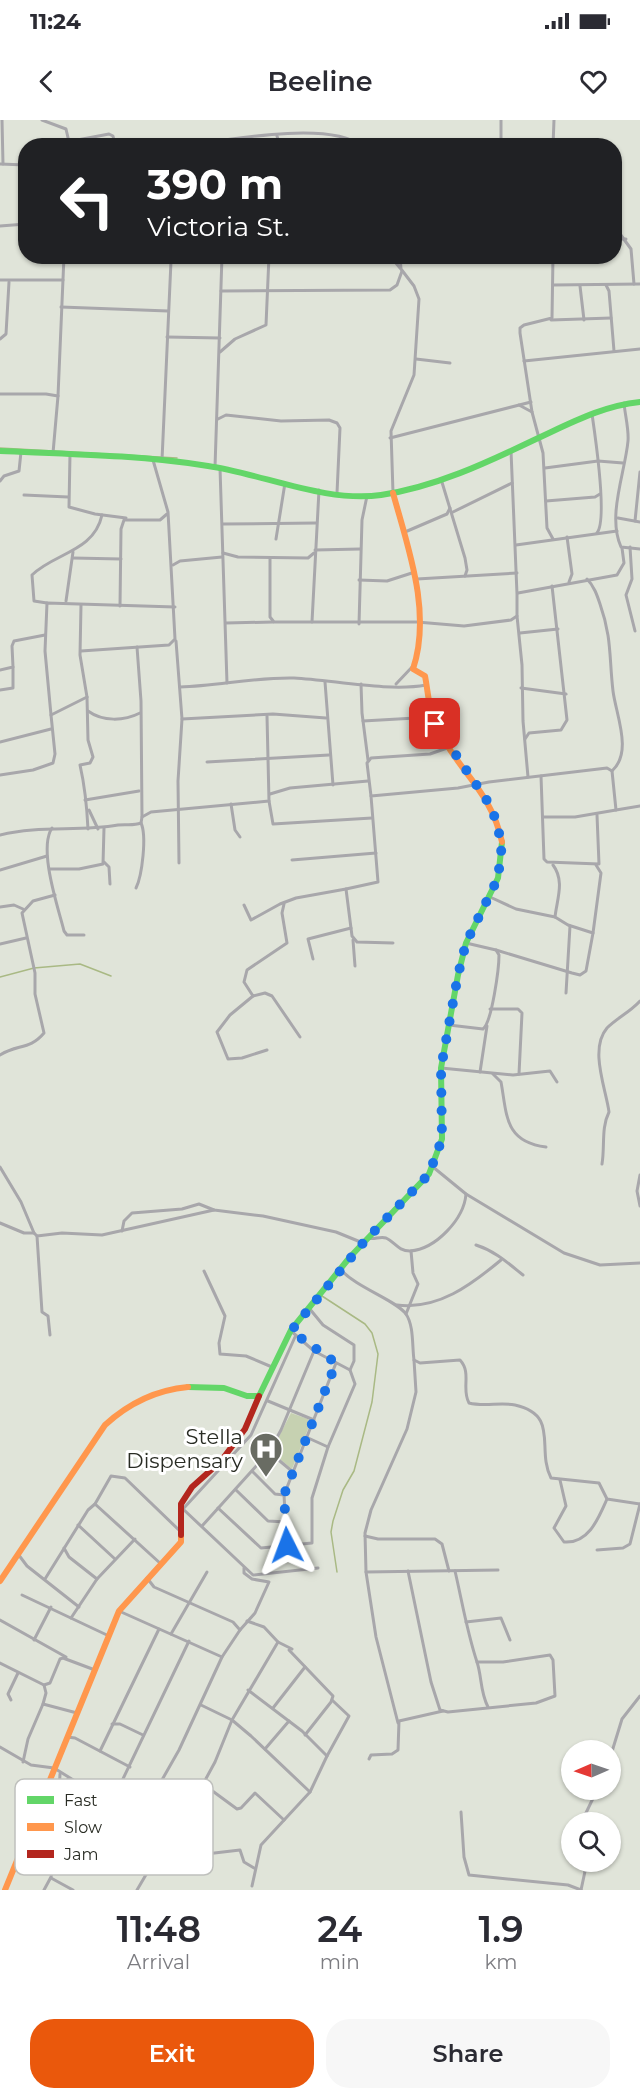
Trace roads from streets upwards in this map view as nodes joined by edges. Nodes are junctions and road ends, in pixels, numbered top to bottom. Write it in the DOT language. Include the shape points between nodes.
graph roads {
  1 [pos="2,120"];
  2 [pos="42,120"];
  3 [pos="501,120"];
  4 [pos="554,120"];
  5 [pos="277,135"];
  6 [pos="68,138"];
  7 [pos="90,138"];
  8 [pos="114,138"];
  9 [pos="254,138"];
  10 [pos="278,138"];
  11 [pos="346,138"];
  12 [pos="501,138"];
  13 [pos="553,138"];
  14 [pos="2,164"];
  15 [pos="18,165"];
  16 [pos="18,225"];
  17 [pos="0,226"];
  18 [pos="622,235"];
  19 [pos="622,239"];
  20 [pos="626,239"];
  21 [pos="64,264"];
  22 [pos="172,264"];
  23 [pos="222,264"];
  24 [pos="269,264"];
  25 [pos="397,264"];
  26 [pos="401,264"];
  27 [pos="553,264"];
  28 [pos="402,270"];
  29 [pos="0,280"];
  30 [pos="63,280"];
  31 [pos="9,281"];
  32 [pos="634,284"];
  33 [pos="640,284"];
  34 [pos="553,285"];
  35 [pos="606,285"];
  36 [pos="613,285"];
  37 [pos="580,286"];
  38 [pos="267,289"];
  39 [pos="221,291"];
  40 [pos="609,291"];
  41 [pos="61,307"];
  42 [pos="168,311"];
  43 [pos="611,318"];
  44 [pos="551,320"];
  45 [pos="584,320"];
  46 [pos="167,337"];
  47 [pos="220,338"];
  48 [pos="0,339"];
  49 [pos="640,349"];
  50 [pos="614,351"];
  51 [pos="220,352"];
  52 [pos="416,359"];
  53 [pos="524,361"];
  54 [pos="450,363"];
  55 [pos="0,394"];
  56 [pos="58,396"];
  57 [pos="531,402"];
  58 [pos="640,402"];
  59 [pos="624,403"];
  60 [pos="518,405"];
  61 [pos="532,412"];
  62 [pos="592,413"];
  63 [pos="218,419"];
  64 [pos="390,438"];
  65 [pos="538,439"];
  66 [pos="0,451"];
  67 [pos="511,451"];
  68 [pos="21,452"];
  69 [pos="53,453"];
  70 [pos="70,454"];
  71 [pos="153,460"];
  72 [pos="162,460"];
  73 [pos="598,461"];
  74 [pos="623,463"];
  75 [pos="218,467"];
  76 [pos="544,468"];
  77 [pos="640,472"];
  78 [pos="441,479"];
  79 [pos="0,481"];
  80 [pos="285,483"];
  81 [pos="512,483"];
  82 [pos="319,490"];
  83 [pos="337,493"];
  84 [pos="393,493"];
  85 [pos="600,493"];
  86 [pos="24,495"];
  87 [pos="367,496"];
  88 [pos="68,497"];
  89 [pos="546,501"];
  90 [pos="451,507"];
  91 [pos="168,512"];
  92 [pos="453,512"];
  93 [pos="102,515"];
  94 [pos="126,518"];
  95 [pos="618,518"];
  96 [pos="160,520"];
  97 [pos="635,520"];
  98 [pos="640,522"];
  99 [pos="316,523"];
  100 [pos="223,524"];
  101 [pos="170,525"];
  102 [pos="277,525"];
  103 [pos="601,526"];
  104 [pos="617,531"];
  105 [pos="405,532"];
  106 [pos="605,532"];
  107 [pos="597,533"];
  108 [pos="567,537"];
  109 [pos="553,539"];
  110 [pos="276,540"];
  111 [pos="516,545"];
  112 [pos="630,547"];
  113 [pos="622,548"];
  114 [pos="360,549"];
  115 [pos="640,549"];
  116 [pos="73,552"];
  117 [pos="315,552"];
  118 [pos="223,555"];
  119 [pos="172,556"];
  120 [pos="73,558"];
  121 [pos="270,558"];
  122 [pos="308,558"];
  123 [pos="121,559"];
  124 [pos="180,561"];
  125 [pos="314,561"];
  126 [pos="173,565"];
  127 [pos="467,570"];
  128 [pos="517,573"];
  129 [pos="416,575"];
  130 [pos="465,576"];
  131 [pos="472,576"];
  132 [pos="571,577"];
  133 [pos="587,579"];
  134 [pos="359,580"];
  135 [pos="577,581"];
  136 [pos="569,583"];
  137 [pos="552,586"];
  138 [pos="517,594"];
  139 [pos="174,600"];
  140 [pos="66,602"];
  141 [pos="47,603"];
  142 [pos="81,605"];
  143 [pos="120,606"];
  144 [pos="166,606"];
  145 [pos="175,607"];
  146 [pos="517,616"];
  147 [pos="274,622"];
  148 [pos="312,622"];
  149 [pos="417,622"];
  150 [pos="226,623"];
  151 [pos="359,624"];
  152 [pos="558,629"];
  153 [pos="635,631"];
  154 [pos="520,633"];
  155 [pos="45,635"];
  156 [pos="176,639"];
  157 [pos="137,647"];
  158 [pos="81,651"];
  159 [pos="413,666"];
  160 [pos="13,667"];
  161 [pos="0,670"];
  162 [pos="325,682"];
  163 [pos="227,683"];
  164 [pos="361,684"];
  165 [pos="395,685"];
  166 [pos="426,685"];
  167 [pos="180,687"];
  168 [pos="521,688"];
  169 [pos="0,690"];
  170 [pos="566,694"];
  171 [pos="87,697"];
  172 [pos="87,710"];
  173 [pos="140,713"];
  174 [pos="51,715"];
  175 [pos="267,716"];
  176 [pos="433,717"];
  177 [pos="326,718"];
  178 [pos="182,719"];
  179 [pos="363,721"];
  180 [pos="51,729"];
  181 [pos="525,740"];
  182 [pos="0,742"];
  183 [pos="450,747"];
  184 [pos="329,755"];
  185 [pos="267,760"];
  186 [pos="368,761"];
  187 [pos="207,762"];
  188 [pos="612,771"];
  189 [pos="0,775"];
  190 [pos="541,776"];
  191 [pos="528,777"];
  192 [pos="368,781"];
  193 [pos="476,784"];
  194 [pos="333,785"];
  195 [pos="140,791"];
  196 [pos="270,794"];
  197 [pos="371,796"];
  198 [pos="94,798"];
  199 [pos="85,800"];
  200 [pos="269,801"];
  201 [pos="231,804"];
  202 [pos="640,806"];
  203 [pos="90,809"];
  204 [pos="180,810"];
  205 [pos="616,810"];
  206 [pos="597,814"];
  207 [pos="142,817"];
  208 [pos="543,817"];
  209 [pos="372,818"];
  210 [pos="141,823"];
  211 [pos="47,828"];
  212 [pos="52,828"];
  213 [pos="104,828"];
  214 [pos="88,829"];
  215 [pos="98,829"];
  216 [pos="48,833"];
  217 [pos="0,835"];
  218 [pos="240,837"];
  219 [pos="376,853"];
  220 [pos="47,856"];
  221 [pos="292,860"];
  222 [pos="104,862"];
  223 [pos="179,863"];
  224 [pos="553,864"];
  225 [pos="596,865"];
  226 [pos="50,869"];
  227 [pos="0,870"];
  228 [pos="110,884"];
  229 [pos="136,888"];
  230 [pos="346,889"];
  231 [pos="56,896"];
  232 [pos="490,897"];
  233 [pos="284,904"];
  234 [pos="244,905"];
  235 [pos="0,907"];
  236 [pos="23,909"];
  237 [pos="555,917"];
  238 [pos="570,926"];
  239 [pos="351,928"];
  240 [pos="593,933"];
  241 [pos="84,934"];
  242 [pos="26,938"];
  243 [pos="353,939"];
  244 [pos="393,943"];
  245 [pos="466,943"];
  246 [pos="0,944"];
  247 [pos="496,950"];
  248 [pos="313,959"];
  249 [pos="355,966"];
  250 [pos="567,972"];
  251 [pos="566,993"];
  252 [pos="253,996"];
  253 [pos="640,1001"];
  254 [pos="490,1009"];
  255 [pos="449,1025"];
  256 [pos="487,1026"];
  257 [pos="300,1037"];
  258 [pos="267,1050"];
  259 [pos="0,1055"];
  260 [pos="441,1068"];
  261 [pos="480,1072"];
  262 [pos="492,1074"];
  263 [pos="519,1074"];
  264 [pos="557,1082"];
  265 [pos="546,1146"];
  266 [pos="602,1164"];
  267 [pos="0,1167"];
  268 [pos="433,1167"];
  269 [pos="640,1175"];
  270 [pos="466,1194"];
  271 [pos="640,1206"];
  272 [pos="214,1210"];
  273 [pos="0,1223"];
  274 [pos="122,1231"];
  275 [pos="36,1234"];
  276 [pos="365,1241"];
  277 [pos="476,1245"];
  278 [pos="411,1251"];
  279 [pos="501,1260"];
  280 [pos="640,1263"];
  281 [pos="340,1269"];
  282 [pos="204,1271"];
  283 [pos="523,1275"];
  284 [pos="396,1305"];
  285 [pos="409,1306"];
  286 [pos="309,1307"];
  287 [pos="406,1314"];
  288 [pos="293,1334"];
  289 [pos="50,1335"];
  290 [pos="315,1351"];
  291 [pos="414,1360"];
  292 [pos="336,1363"];
  293 [pos="272,1367"];
  294 [pos="350,1370"];
  295 [pos="259,1396"];
  296 [pos="268,1401"];
  297 [pos="290,1410"];
  298 [pos="314,1420"];
  299 [pos="306,1437"];
  300 [pos="328,1447"];
  301 [pos="269,1452"];
  302 [pos="253,1472"];
  303 [pos="292,1472"];
  304 [pos="560,1480"];
  305 [pos="236,1490"];
  306 [pos="284,1495"];
  307 [pos="607,1499"];
  308 [pos="95,1504"];
  309 [pos="640,1504"];
  310 [pos="218,1508"];
  311 [pos="286,1522"];
  312 [pos="78,1525"];
  313 [pos="202,1526"];
  314 [pos="182,1533"];
  315 [pos="365,1536"];
  316 [pos="135,1539"];
  317 [pos="287,1545"];
  318 [pos="63,1548"];
  319 [pos="597,1550"];
  320 [pos="18,1554"];
  321 [pos="116,1559"];
  322 [pos="161,1564"];
  323 [pos="244,1568"];
  324 [pos="318,1568"];
  325 [pos="498,1570"];
  326 [pos="408,1571"];
  327 [pos="449,1571"];
  328 [pos="455,1571"];
  329 [pos="207,1572"];
  330 [pos="366,1572"];
  331 [pos="147,1578"];
  332 [pos="45,1579"];
  333 [pos="98,1579"];
  334 [pos="0,1581"];
  335 [pos="22,1595"];
  336 [pos="188,1601"];
  337 [pos="51,1607"];
  338 [pos="79,1607"];
  339 [pos="119,1611"];
  340 [pos="76,1612"];
  341 [pos="71,1618"];
  342 [pos="0,1620"];
  343 [pos="247,1621"];
  344 [pos="79,1622"];
  345 [pos="466,1622"];
  346 [pos="7,1626"];
  347 [pos="2,1628"];
  348 [pos="159,1629"];
  349 [pos="240,1630"];
  350 [pos="171,1635"];
  351 [pos="109,1636"];
  352 [pos="34,1640"];
  353 [pos="510,1640"];
  354 [pos="189,1641"];
  355 [pos="278,1642"];
  356 [pos="222,1657"];
  357 [pos="68,1658"];
  358 [pos="477,1662"];
  359 [pos="0,1664"];
  360 [pos="306,1666"];
  361 [pos="95,1670"];
  362 [pos="18,1673"];
  363 [pos="50,1683"];
  364 [pos="44,1684"];
  365 [pos="248,1690"];
  366 [pos="46,1693"];
  367 [pos="640,1696"];
  368 [pos="11,1700"];
  369 [pos="332,1700"];
  370 [pos="45,1704"];
  371 [pos="201,1705"];
  372 [pos="487,1705"];
  373 [pos="273,1708"];
  374 [pos="442,1711"];
  375 [pos="77,1713"];
  376 [pos="232,1720"];
  377 [pos="289,1721"];
  378 [pos="398,1723"];
  379 [pos="112,1724"];
  380 [pos="72,1725"];
  381 [pos="143,1735"];
  382 [pos="305,1735"];
  383 [pos="67,1737"];
  384 [pos="75,1738"];
  385 [pos="616,1740"];
  386 [pos="0,1747"];
  387 [pos="265,1749"];
  388 [pos="100,1751"];
  389 [pos="327,1756"];
  390 [pos="369,1759"];
  391 [pos="23,1762"];
  392 [pos="130,1767"];
  393 [pos="54,1768"];
  394 [pos="60,1774"];
  395 [pos="51,1775"];
  396 [pos="68,1778"];
  397 [pos="49,1779"];
  398 [pos="60,1779"];
  399 [pos="123,1779"];
  400 [pos="163,1779"];
  401 [pos="205,1779"];
  402 [pos="213,1791"];
  403 [pos="310,1792"];
  404 [pos="461,1812"];
  405 [pos="284,1820"];
  406 [pos="213,1854"];
  407 [pos="15,1865"];
  408 [pos="254,1868"];
  409 [pos="585,1872"];
  410 [pos="52,1875"];
  411 [pos="146,1875"];
  412 [pos="51,1879"];
  413 [pos="252,1886"];
  414 [pos="5,1890"];
  415 [pos="44,1890"];
  416 [pos="73,1890"];
  417 [pos="137,1890"];
  418 [pos="581,1890"];
  1 -- 14 [label="street"];
  2 -- 6 [label="street" via="66,129"];
  3 -- 12 [label="street"];
  4 -- 13 [label="street"];
  5 -- 9 [label="street"];
  5 -- 10 [label="street"];
  5 -- 11 [label="street" via="325,132"];
  7 -- 8 [label="street"];
  14 -- 15 [label="street"];
  16 -- 17 [label="street"];
  18 -- 20 [label="street"];
  19 -- 20 [label="street"];
  20 -- 32 [label="street" via="631,249"];
  21 -- 30 [label="street"];
  22 -- 42 [label="street"];
  23 -- 39 [label="street"];
  24 -- 38 [label="street"];
  25 -- 28 [label="street"];
  26 -- 28 [label="street"];
  27 -- 34 [label="street"];
  28 -- 38 [label="street" via="397,285 390,290"];
  28 -- 52 [label="street" via="418,298"];
  29 -- 31 [label="street"];
  30 -- 31 [label="street"];
  30 -- 41 [label="street"];
  31 -- 48 [label="street" via="6,334"];
  32 -- 33 [label="street"];
  32 -- 36 [label="street"];
  34 -- 37 [label="street"];
  34 -- 44 [label="street"];
  35 -- 36 [label="street"];
  35 -- 37 [label="street"];
  35 -- 40 [label="street"];
  36 -- 40 [label="street"];
  37 -- 45 [label="street"];
  38 -- 39 [label="street"];
  38 -- 51 [label="street" via="266,325 235,339"];
  39 -- 47 [label="street"];
  40 -- 43 [label="street"];
  41 -- 42 [label="street"];
  41 -- 56 [label="street"];
  42 -- 46 [label="street"];
  43 -- 45 [label="street"];
  43 -- 50 [label="street"];
  44 -- 45 [label="street"];
  44 -- 53 [label="street" via="520,328"];
  46 -- 47 [label="street"];
  46 -- 72 [label="street"];
  47 -- 51 [label="street"];
  49 -- 50 [label="street"];
  50 -- 53 [label="street"];
  51 -- 63 [label="street"];
  52 -- 54 [label="street"];
  52 -- 64 [label="street" via="414,375"];
  53 -- 57 [label="street"];
  55 -- 56 [label="street"];
  56 -- 69 [label="street"];
  57 -- 60 [label="street"];
  57 -- 61 [label="street"];
  58 -- 59 [label="street"];
  59 -- 62 [label="street"];
  59 -- 74 [label="street" via="628,438"];
  60 -- 61 [label="street"];
  60 -- 64 [label="street"];
  61 -- 65 [label="street"];
  62 -- 65 [label="street"];
  62 -- 73 [label="street"];
  63 -- 75 [label="street"];
  63 -- 83 [label="street" via="226,415 338,423"];
  64 -- 84 [label="street"];
  65 -- 67 [label="street"];
  65 -- 76 [label="street"];
  66 -- 68 [label="street"];
  67 -- 78 [label="street"];
  67 -- 81 [label="street"];
  68 -- 69 [label="street"];
  68 -- 79 [label="street" via="19,471"];
  69 -- 70 [label="street"];
  70 -- 71 [label="street"];
  70 -- 88 [label="street"];
  71 -- 72 [label="street"];
  71 -- 91 [label="street"];
  72 -- 75 [label="street"];
  73 -- 74 [label="street"];
  73 -- 76 [label="street"];
  73 -- 85 [label="street"];
  74 -- 95 [label="street"];
  75 -- 80 [label="street"];
  75 -- 100 [label="street"];
  76 -- 89 [label="street"];
  77 -- 97 [label="street"];
  78 -- 84 [label="street"];
  78 -- 90 [label="street"];
  80 -- 82 [label="street"];
  80 -- 102 [label="street"];
  81 -- 92 [label="street"];
  81 -- 111 [label="street"];
  82 -- 83 [label="street"];
  82 -- 99 [label="street"];
  83 -- 87 [label="street"];
  84 -- 87 [label="street"];
  84 -- 105 [label="street"];
  85 -- 89 [label="street" via="595,497"];
  85 -- 103 [label="street"];
  86 -- 88 [label="street"];
  87 -- 114 [label="street"];
  88 -- 93 [label="street" via="71,509"];
  89 -- 109 [label="street" via="548,530"];
  90 -- 92 [label="street"];
  90 -- 105 [label="street" via="447,514"];
  91 -- 96 [label="street"];
  91 -- 101 [label="street"];
  92 -- 127 [label="street"];
  93 -- 94 [label="street"];
  93 -- 116 [label="street" via="99,527"];
  94 -- 96 [label="street"];
  94 -- 123 [label="street" via="121,529"];
  95 -- 97 [label="street"];
  95 -- 104 [label="street"];
  96 -- 101 [label="street"];
  97 -- 98 [label="street"];
  99 -- 102 [label="street"];
  99 -- 117 [label="street"];
  100 -- 102 [label="street"];
  100 -- 118 [label="street"];
  101 -- 119 [label="street"];
  102 -- 110 [label="street"];
  103 -- 106 [label="street"];
  103 -- 107 [label="street"];
  104 -- 106 [label="street"];
  104 -- 113 [label="street"];
  105 -- 129 [label="street"];
  106 -- 107 [label="street"];
  107 -- 108 [label="street"];
  108 -- 109 [label="street"];
  108 -- 132 [label="street"];
  109 -- 111 [label="street"];
  111 -- 128 [label="street"];
  112 -- 113 [label="street"];
  112 -- 115 [label="street"];
  112 -- 153 [label="street" via="632,579 626,595"];
  113 -- 133 [label="street" via="624,563 616,575"];
  114 -- 117 [label="street"];
  114 -- 134 [label="street"];
  116 -- 120 [label="street"];
  116 -- 141 [label="street" via="32,575 34,601"];
  117 -- 122 [label="street"];
  117 -- 125 [label="street"];
  118 -- 121 [label="street"];
  118 -- 124 [label="street"];
  118 -- 150 [label="street"];
  119 -- 124 [label="street"];
  119 -- 126 [label="street"];
  120 -- 123 [label="street"];
  120 -- 140 [label="street"];
  121 -- 122 [label="street"];
  121 -- 147 [label="street" via="270,617"];
  122 -- 125 [label="street"];
  123 -- 143 [label="street"];
  124 -- 126 [label="street"];
  125 -- 148 [label="street"];
  126 -- 139 [label="street"];
  127 -- 130 [label="street"];
  127 -- 131 [label="street"];
  128 -- 131 [label="street"];
  128 -- 138 [label="street"];
  129 -- 130 [label="street"];
  129 -- 134 [label="street" via="387,581"];
  129 -- 149 [label="street"];
  130 -- 131 [label="street"];
  132 -- 135 [label="street"];
  132 -- 136 [label="street"];
  133 -- 135 [label="street"];
  133 -- 188 [label="street" via="595,590 611,640 613,693 622,742 621,760"];
  134 -- 151 [label="street"];
  135 -- 136 [label="street"];
  136 -- 137 [label="street"];
  137 -- 138 [label="street"];
  137 -- 152 [label="street"];
  138 -- 146 [label="street"];
  139 -- 144 [label="street"];
  139 -- 145 [label="street"];
  140 -- 141 [label="street"];
  140 -- 142 [label="street"];
  141 -- 155 [label="street"];
  142 -- 143 [label="street"];
  142 -- 158 [label="street"];
  143 -- 144 [label="street"];
  144 -- 145 [label="street"];
  145 -- 156 [label="street"];
  146 -- 149 [label="street" via="464,626"];
  146 -- 154 [label="street"];
  147 -- 148 [label="street"];
  147 -- 150 [label="street"];
  148 -- 151 [label="street"];
  149 -- 151 [label="street"];
  149 -- 159 [label="street" via="419,651"];
  150 -- 163 [label="street"];
  152 -- 154 [label="street"];
  152 -- 170 [label="street"];
  154 -- 168 [label="street"];
  155 -- 160 [label="street" via="14,641"];
  155 -- 174 [label="street"];
  156 -- 157 [label="street" via="169,645"];
  156 -- 167 [label="street"];
  157 -- 158 [label="street"];
  157 -- 173 [label="street"];
  158 -- 171 [label="street"];
  159 -- 165 [label="street"];
  159 -- 166 [label="street" via="414,671 423,674"];
  160 -- 161 [label="street"];
  160 -- 169 [label="street" via="13,688"];
  162 -- 163 [label="street" via="288,678"];
  162 -- 164 [label="street"];
  162 -- 177 [label="street"];
  163 -- 167 [label="street"];
  164 -- 165 [label="street"];
  164 -- 179 [label="street"];
  165 -- 166 [label="street"];
  166 -- 176 [label="street"];
  167 -- 178 [label="street"];
  168 -- 170 [label="street"];
  168 -- 181 [label="street"];
  170 -- 181 [label="street" via="568,714 563,729 528,733"];
  171 -- 172 [label="street"];
  171 -- 174 [label="street"];
  172 -- 173 [label="street" via="96,717 110,719"];
  172 -- 199 [label="street" via="93,757 90,763 80,765"];
  173 -- 195 [label="street"];
  174 -- 180 [label="street"];
  175 -- 177 [label="street"];
  175 -- 178 [label="street"];
  175 -- 185 [label="street"];
  176 -- 179 [label="street"];
  176 -- 183 [label="street"];
  177 -- 184 [label="street"];
  178 -- 204 [label="street"];
  179 -- 186 [label="street"];
  180 -- 182 [label="street"];
  180 -- 189 [label="street" via="53,763"];
  181 -- 191 [label="street"];
  183 -- 186 [label="street" via="430,754"];
  183 -- 193 [label="street"];
  184 -- 185 [label="street"];
  184 -- 194 [label="street"];
  185 -- 187 [label="street"];
  185 -- 196 [label="street"];
  186 -- 192 [label="street"];
  188 -- 190 [label="street" via="607,768"];
  188 -- 205 [label="street"];
  190 -- 191 [label="street"];
  190 -- 208 [label="street"];
  191 -- 193 [label="street"];
  192 -- 194 [label="street"];
  192 -- 197 [label="street"];
  193 -- 197 [label="street"];
  193 -- 232 [label="street" via="492,808 500,830 500,867"];
  194 -- 196 [label="street" via="290,788"];
  195 -- 198 [label="street"];
  195 -- 207 [label="street"];
  196 -- 200 [label="street"];
  197 -- 209 [label="street"];
  198 -- 199 [label="street"];
  198 -- 203 [label="street"];
  199 -- 203 [label="street"];
  200 -- 201 [label="street"];
  200 -- 209 [label="street" via="273,824"];
  201 -- 204 [label="street"];
  201 -- 218 [label="street"];
  202 -- 205 [label="street"];
  203 -- 214 [label="street"];
  203 -- 215 [label="street"];
  204 -- 207 [label="street" via="151,812"];
  204 -- 223 [label="street"];
  205 -- 206 [label="street"];
  206 -- 208 [label="street"];
  206 -- 225 [label="street" via="600,858"];
  207 -- 210 [label="street"];
  208 -- 224 [label="street" via="544,859"];
  209 -- 219 [label="street"];
  210 -- 213 [label="street"];
  210 -- 229 [label="street" via="141,880"];
  211 -- 212 [label="street"];
  211 -- 216 [label="street"];
  211 -- 217 [label="street"];
  212 -- 214 [label="street"];
  212 -- 216 [label="street"];
  213 -- 215 [label="street"];
  213 -- 222 [label="street"];
  214 -- 215 [label="street"];
  216 -- 220 [label="street"];
  219 -- 221 [label="street"];
  219 -- 230 [label="street" via="378,882"];
  220 -- 226 [label="street"];
  220 -- 227 [label="street"];
  222 -- 226 [label="street" via="79,869"];
  222 -- 228 [label="street" via="109,867"];
  224 -- 225 [label="street"];
  224 -- 237 [label="street" via="560,890"];
  225 -- 240 [label="street" via="601,873"];
  226 -- 231 [label="street"];
  230 -- 233 [label="street" via="315,893"];
  230 -- 239 [label="street"];
  231 -- 236 [label="street" via="33,901"];
  231 -- 241 [label="street" via="67,935"];
  232 -- 237 [label="street" via="516,909"];
  232 -- 245 [label="street"];
  233 -- 234 [label="street" via="251,920"];
  233 -- 252 [label="street" via="287,943 245,973 246,988"];
  235 -- 236 [label="street"];
  236 -- 242 [label="street"];
  237 -- 238 [label="street"];
  238 -- 240 [label="street"];
  238 -- 250 [label="street"];
  239 -- 243 [label="street"];
  239 -- 248 [label="street" via="308,939"];
  240 -- 250 [label="street" via="586,971 580,975"];
  242 -- 246 [label="street"];
  242 -- 259 [label="street" via="35,973 34,993 45,1031 31,1046"];
  243 -- 244 [label="street"];
  243 -- 249 [label="street"];
  245 -- 247 [label="street"];
  245 -- 255 [label="street"];
  247 -- 250 [label="street"];
  247 -- 254 [label="street" via="499,963"];
  250 -- 251 [label="street"];
  252 -- 257 [label="street" via="272,996"];
  252 -- 258 [label="street" via="217,1032 228,1059"];
  253 -- 266 [label="street" via="609,1026 602,1041 601,1081 609,1112 603,1123"];
  254 -- 256 [label="street"];
  254 -- 263 [label="street" via="518,1009 522,1013"];
  255 -- 256 [label="street" via="480,1029"];
  255 -- 260 [label="street"];
  256 -- 261 [label="street"];
  260 -- 261 [label="street"];
  260 -- 268 [label="street" via="442,1139"];
  261 -- 262 [label="street"];
  262 -- 263 [label="street"];
  262 -- 265 [label="street" via="501,1082 504,1115 510,1126 533,1145"];
  263 -- 264 [label="street" via="550,1071"];
  267 -- 275 [label="street"];
  268 -- 270 [label="street"];
  268 -- 276 [label="street"];
  269 -- 271 [label="street"];
  270 -- 278 [label="street" via="462,1210 441,1238"];
  270 -- 280 [label="street" via="574,1258 600,1265"];
  272 -- 274 [label="street"];
  272 -- 274 [label="street" via="194,1203 182,1209 132,1213 124,1221"];
  272 -- 276 [label="street" via="262,1216"];
  273 -- 275 [label="street"];
  274 -- 275 [label="street" via="102,1235"];
  275 -- 289 [label="street" via="42,1284 40,1307 48,1316"];
  276 -- 278 [label="street" via="383,1237 399,1249"];
  276 -- 281 [label="street"];
  277 -- 279 [label="street" via="494,1251"];
  278 -- 285 [label="street" via="418,1284"];
  279 -- 283 [label="street"];
  279 -- 285 [label="street" via="450,1297 424,1306"];
  281 -- 284 [label="street" via="358,1286"];
  281 -- 286 [label="street"];
  282 -- 293 [label="street" via="225,1316 220,1354 246,1356"];
  284 -- 285 [label="street"];
  284 -- 287 [label="street"];
  285 -- 287 [label="street"];
  286 -- 288 [label="street"];
  286 -- 294 [label="street" via="323,1325 354,1345"];
  287 -- 291 [label="street"];
  288 -- 290 [label="street"];
  288 -- 293 [label="street"];
  288 -- 296 [label="street"];
  290 -- 292 [label="street"];
  290 -- 297 [label="street"];
  291 -- 304 [label="street" via="460,1360 466,1370 469,1403 518,1406 539,1417 544,1425 547,1469 551,1478"];
  291 -- 315 [label="street" via="414,1404 405,1434 370,1510"];
  292 -- 294 [label="street"];
  292 -- 298 [label="street"];
  293 -- 295 [label="street"];
  294 -- 300 [label="street" via="354,1389"];
  295 -- 314 [label="street" via="233,1446 192,1487 181,1504"];
  295 -- 320 [label="street" via="254,1398 219,1387 181,1388 154,1394 123,1408 105,1425"];
  296 -- 297 [label="street"];
  296 -- 313 [label="street" via="242,1447 184,1506 184,1511"];
  297 -- 298 [label="street"];
  297 -- 301 [label="street"];
  298 -- 299 [label="street"];
  299 -- 300 [label="street"];
  299 -- 303 [label="street"];
  300 -- 317 [label="street" via="312,1498 312,1543"];
  301 -- 302 [label="street"];
  301 -- 303 [label="street"];
  302 -- 305 [label="street"];
  302 -- 306 [label="street" via="275,1494"];
  303 -- 306 [label="street"];
  304 -- 307 [label="street" via="598,1483"];
  304 -- 307 [label="street" via="566,1506 554,1528 564,1542 574,1541 593,1528"];
  305 -- 310 [label="street"];
  305 -- 311 [label="street" via="268,1521"];
  306 -- 311 [label="street"];
  307 -- 309 [label="street"];
  308 -- 312 [label="street"];
  308 -- 314 [label="street" via="111,1476 118,1475"];
  308 -- 316 [label="street"];
  309 -- 319 [label="street" via="630,1544"];
  310 -- 313 [label="street"];
  310 -- 317 [label="street" via="261,1548"];
  311 -- 317 [label="street"];
  312 -- 318 [label="street"];
  312 -- 321 [label="street"];
  313 -- 323 [label="street"];
  314 -- 322 [label="street" via="181,1542"];
  315 -- 327 [label="street" via="435,1539 442,1544"];
  315 -- 330 [label="street"];
  316 -- 321 [label="street"];
  316 -- 322 [label="street"];
  318 -- 332 [label="street"];
  318 -- 333 [label="street"];
  320 -- 332 [label="street"];
  320 -- 334 [label="street"];
  321 -- 333 [label="street"];
  322 -- 331 [label="street"];
  323 -- 324 [label="street" via="253,1575"];
  323 -- 343 [label="street" via="249,1577 269,1582 255,1613"];
  325 -- 328 [label="street"];
  326 -- 327 [label="street"];
  326 -- 330 [label="street"];
  326 -- 374 [label="street" via="431,1682"];
  327 -- 328 [label="street"];
  328 -- 345 [label="street"];
  329 -- 336 [label="street"];
  330 -- 378 [label="street" via="376,1638"];
  331 -- 336 [label="street" via="154,1587"];
  331 -- 339 [label="street"];
  332 -- 338 [label="street"];
  333 -- 338 [label="street"];
  335 -- 337 [label="street"];
  336 -- 349 [label="street" via="233,1622"];
  336 -- 350 [label="street"];
  337 -- 341 [label="street"];
  337 -- 352 [label="street"];
  338 -- 340 [label="street"];
  339 -- 348 [label="street"];
  339 -- 351 [label="street"];
  340 -- 341 [label="street"];
  340 -- 344 [label="street"];
  341 -- 344 [label="street"];
  342 -- 346 [label="street"];
  343 -- 349 [label="street"];
  343 -- 355 [label="street" via="264,1627"];
  344 -- 351 [label="street"];
  345 -- 353 [label="street" via="501,1618"];
  345 -- 358 [label="street"];
  346 -- 347 [label="street"];
  346 -- 352 [label="street"];
  348 -- 350 [label="street"];
  348 -- 379 [label="street"];
  349 -- 356 [label="street"];
  350 -- 354 [label="street"];
  351 -- 361 [label="street"];
  352 -- 357 [label="street"];
  354 -- 356 [label="street"];
  354 -- 381 [label="street"];
  355 -- 360 [label="street"];
  355 -- 365 [label="street"];
  356 -- 371 [label="street"];
  357 -- 361 [label="street"];
  357 -- 363 [label="street" via="60,1659"];
  358 -- 372 [label="street"];
  358 -- 372 [label="street" via="548,1655 553,1660 553,1698 536,1703"];
  359 -- 362 [label="street"];
  360 -- 369 [label="street" via="333,1696"];
  360 -- 373 [label="street"];
  361 -- 375 [label="street"];
  362 -- 364 [label="street"];
  362 -- 368 [label="street" via="8,1694"];
  363 -- 364 [label="street"];
  363 -- 366 [label="street"];
  364 -- 366 [label="street"];
  365 -- 373 [label="street"];
  365 -- 376 [label="street"];
  366 -- 370 [label="street"];
  367 -- 385 [label="street" via="622,1719"];
  369 -- 382 [label="street"];
  369 -- 389 [label="street" via="349,1716"];
  370 -- 375 [label="street"];
  370 -- 391 [label="street" via="28,1739"];
  371 -- 376 [label="street"];
  371 -- 400 [label="street"];
  372 -- 374 [label="street"];
  373 -- 377 [label="street"];
  374 -- 378 [label="street"];
  375 -- 380 [label="street"];
  376 -- 387 [label="street"];
  376 -- 401 [label="street"];
  377 -- 382 [label="street"];
  377 -- 387 [label="street"];
  378 -- 390 [label="street" via="398,1750 371,1755"];
  379 -- 381 [label="street" via="128,1726"];
  379 -- 388 [label="street"];
  380 -- 383 [label="street"];
  380 -- 384 [label="street"];
  381 -- 392 [label="street"];
  382 -- 389 [label="street"];
  383 -- 384 [label="street"];
  383 -- 393 [label="street"];
  384 -- 388 [label="street"];
  386 -- 391 [label="street"];
  387 -- 403 [label="street"];
  388 -- 392 [label="street"];
  389 -- 403 [label="street"];
  391 -- 393 [label="street"];
  392 -- 399 [label="street"];
  393 -- 394 [label="street"];
  393 -- 395 [label="street"];
  394 -- 395 [label="street"];
  394 -- 396 [label="street"];
  394 -- 398 [label="street"];
  395 -- 397 [label="street"];
  402 -- 405 [label="street" via="237,1809 255,1793"];
  403 -- 405 [label="street"];
  404 -- 418 [label="street" via="469,1875 568,1885"];
  405 -- 408 [label="street" via="261,1845"];
  406 -- 408 [label="street" via="240,1850 244,1862"];
  407 -- 414 [label="street"];
  408 -- 413 [label="street"];
  409 -- 418 [label="street"];
  410 -- 412 [label="street"];
  411 -- 417 [label="street"];
  412 -- 415 [label="street"];
  412 -- 416 [label="street"];
}
